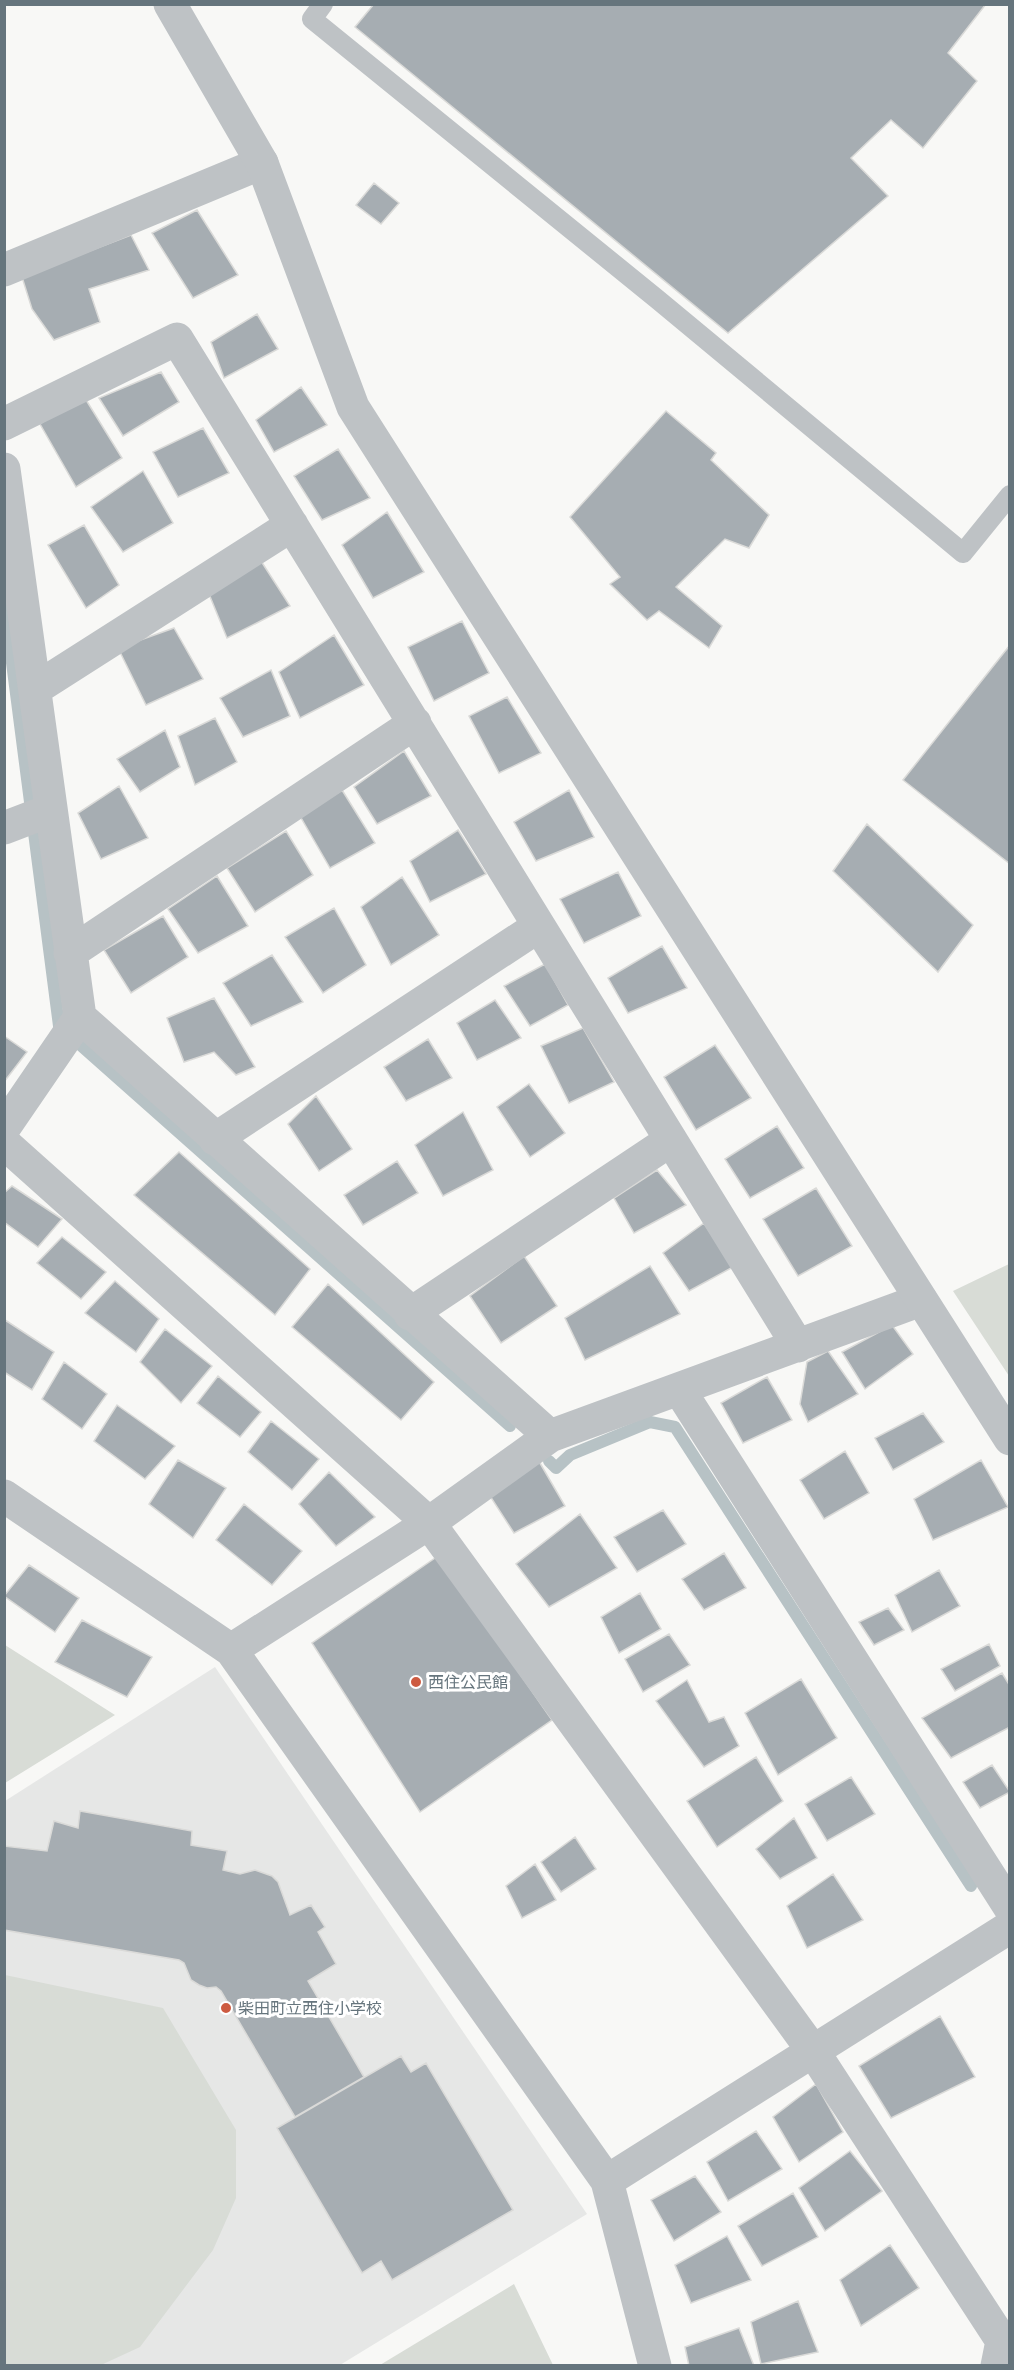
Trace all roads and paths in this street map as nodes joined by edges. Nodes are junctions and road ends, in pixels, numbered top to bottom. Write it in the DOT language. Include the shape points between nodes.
graph roads {
  1 [pos="170,4"];
  2 [pos="323,4"];
  3 [pos="262,163"];
  4 [pos="4,270"];
  5 [pos="4,424"];
  6 [pos="4,469"];
  7 [pos="1010,495"];
  8 [pos="292,525"];
  9 [pos="9,554"];
  10 [pos="35,689"];
  11 [pos="415,723"];
  12 [pos="30,819"];
  13 [pos="539,926"];
  14 [pos="70,953"];
  15 [pos="72,1028"];
  16 [pos="4,1128"];
  17 [pos="215,1139"];
  18 [pos="671,1140"];
  19 [pos="4,1143"];
  20 [pos="921,1300"];
  21 [pos="410,1314"];
  22 [pos="798,1346"];
  23 [pos="679,1389"];
  24 [pos="550,1436"];
  25 [pos="1010,1439"];
  26 [pos="4,1496"];
  27 [pos="429,1523"];
  28 [pos="231,1650"];
  29 [pos="1010,1908"];
  30 [pos="1010,1927"];
  31 [pos="813,2051"];
  32 [pos="607,2181"];
  33 [pos="655,2366"];
  34 [pos="997,2366"];
  1 -- 3 [label="street"];
  2 -- 7 [label="lane" via="312,19 963,553"];
  3 -- 4 [label="street"];
  3 -- 20 [label="street" via="353,407"];
  5 -- 8 [label="street" via="177,339"];
  6 -- 9 [label="street"];
  8 -- 10 [label="street"];
  8 -- 11 [label="street"];
  9 -- 10 [label="street"];
  10 -- 12 [label="street"];
  11 -- 13 [label="street"];
  11 -- 14 [label="street"];
  12 -- 14 [label="street"];
  13 -- 17 [label="street"];
  13 -- 18 [label="street"];
  14 -- 15 [label="street"];
  15 -- 16 [label="street"];
  15 -- 17 [label="street"];
  17 -- 21 [label="street"];
  18 -- 21 [label="street"];
  18 -- 22 [label="street"];
  19 -- 27 [label="street"];
  20 -- 22 [label="street"];
  20 -- 25 [label="street"];
  21 -- 24 [label="street"];
  22 -- 23 [label="street"];
  23 -- 24 [label="street"];
  23 -- 29 [label="street"];
  24 -- 27 [label="street"];
  26 -- 28 [label="street"];
  27 -- 28 [label="street"];
  27 -- 31 [label="street"];
  28 -- 32 [label="street"];
  30 -- 31 [label="street"];
  31 -- 32 [label="street"];
  31 -- 34 [label="street" via="1002,2341"];
  32 -- 33 [label="street"];
}
